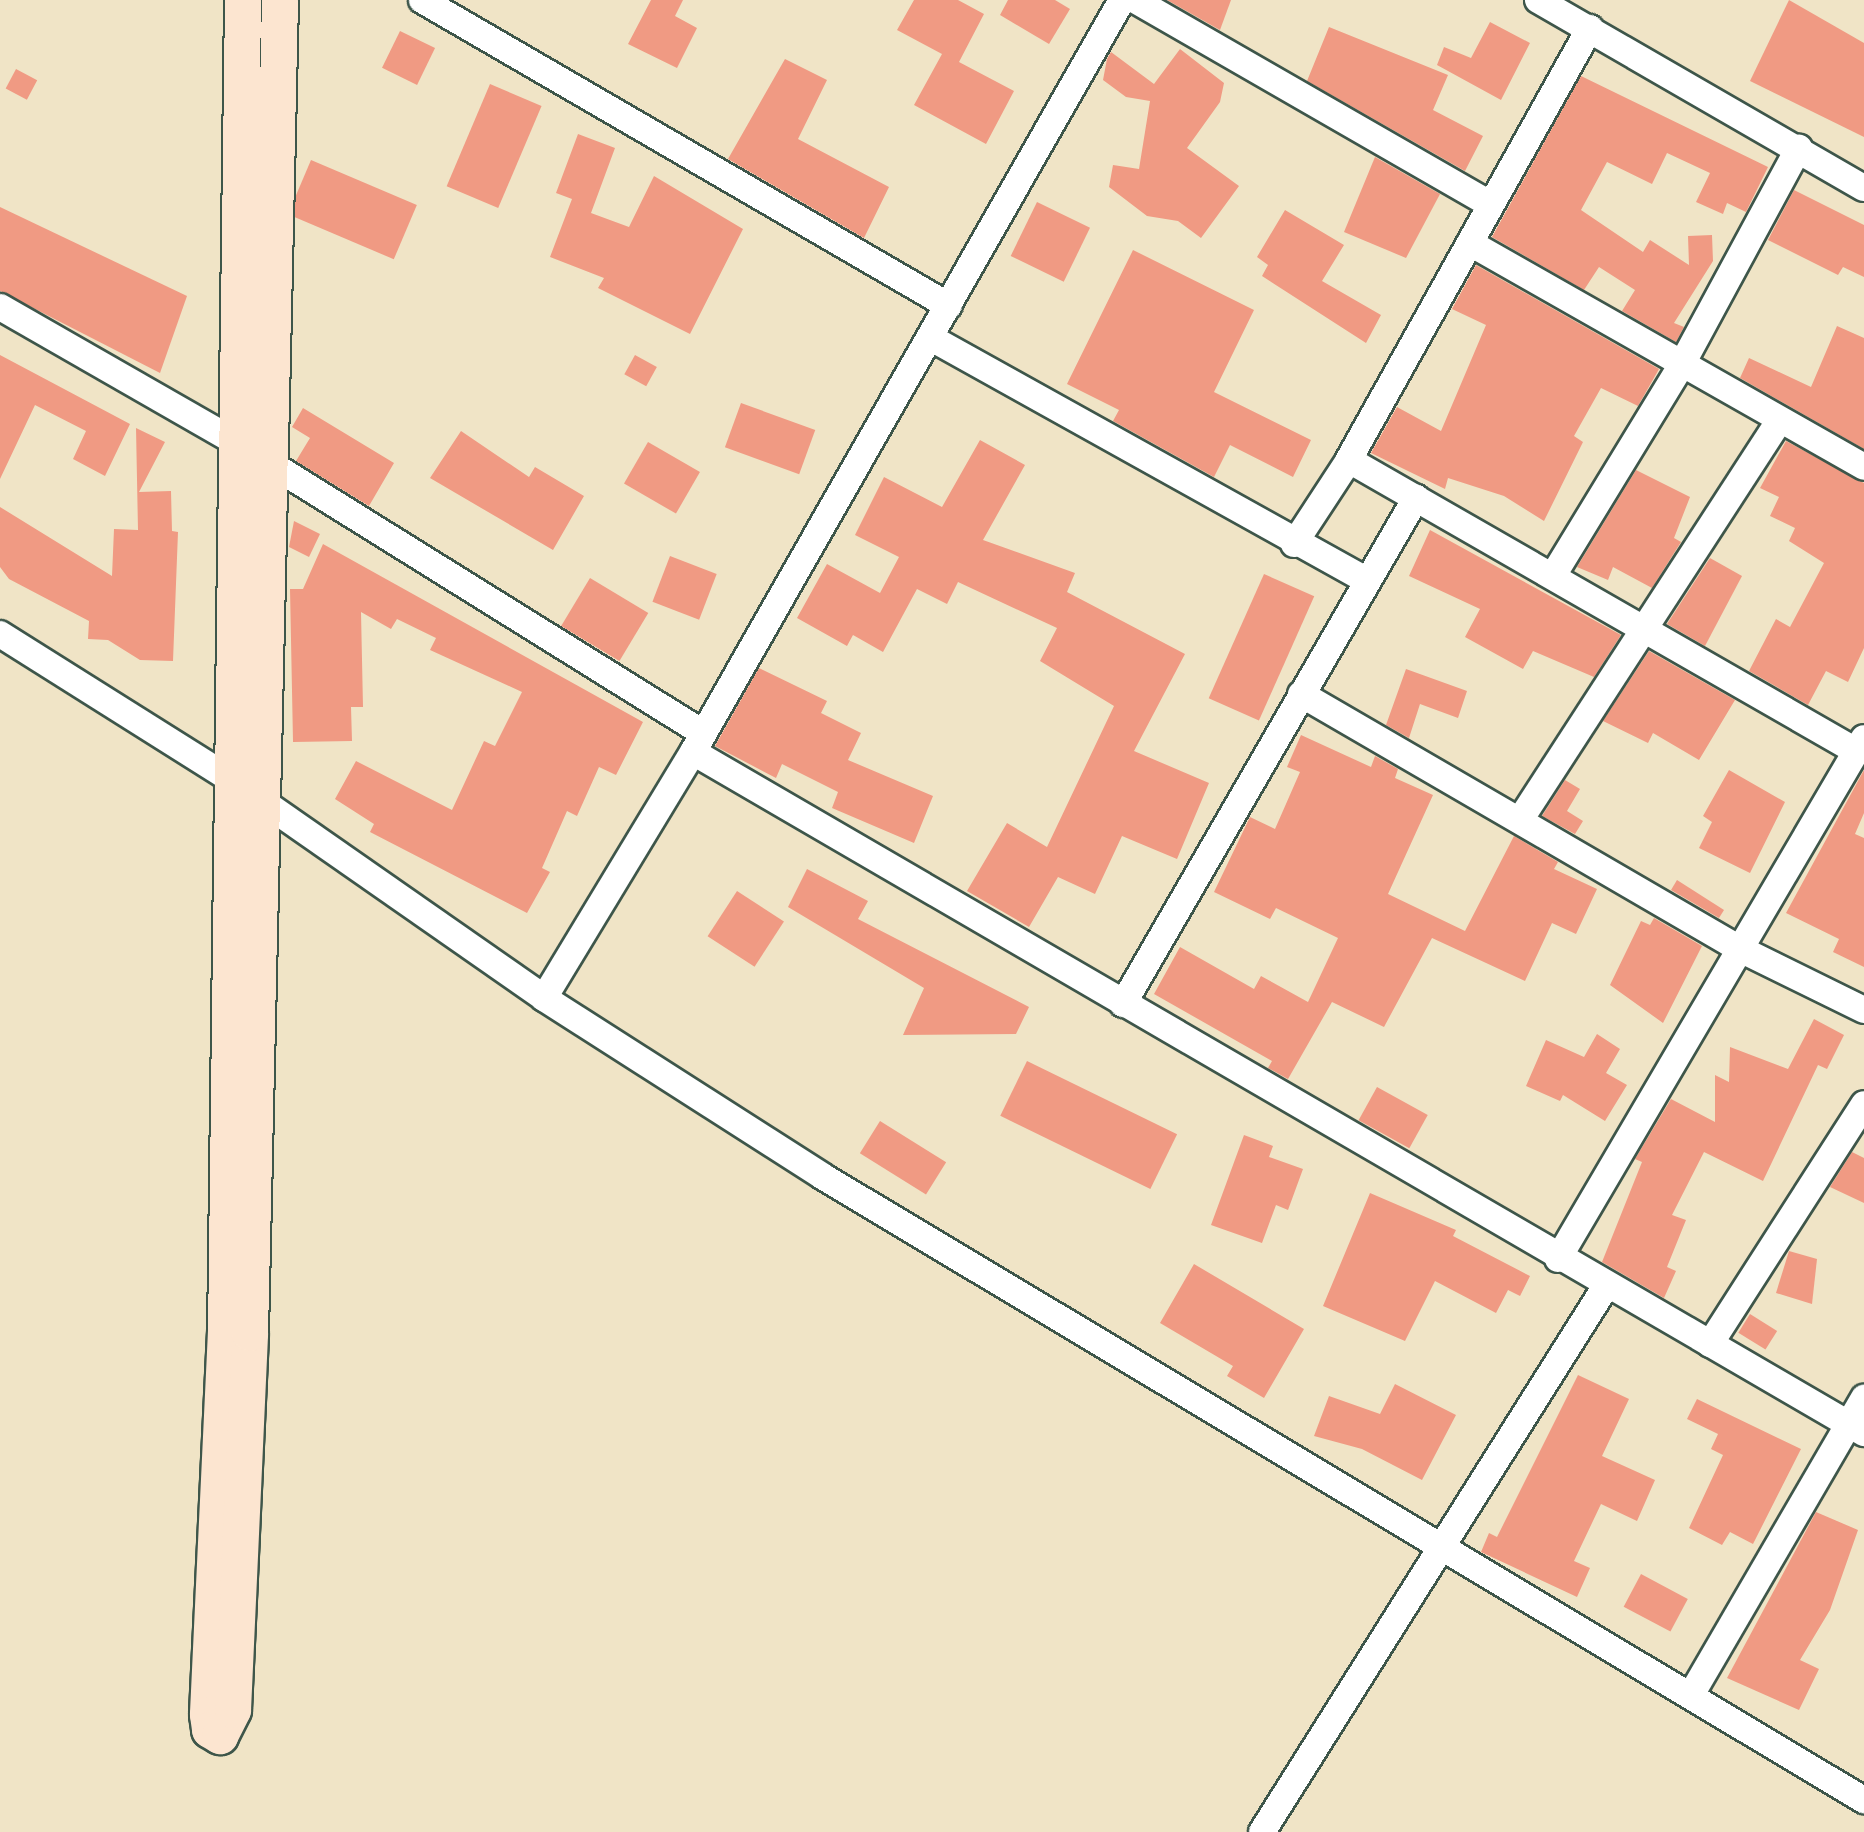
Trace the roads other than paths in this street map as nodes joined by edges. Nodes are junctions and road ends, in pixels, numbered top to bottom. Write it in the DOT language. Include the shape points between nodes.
graph roads {
  1 [pos="243,0"];
  2 [pos="280,0"];
  3 [pos="422,0"];
  4 [pos="1122,0"];
  5 [pos="1135,0"];
  6 [pos="1538,0"];
  7 [pos="1566,7"];
  8 [pos="1590,28"];
  9 [pos="1799,148"];
  10 [pos="1864,188"];
  11 [pos="1490,204"];
  12 [pos="1470,243"];
  13 [pos="949,306"];
  14 [pos="0,307"];
  15 [pos="931,338"];
  16 [pos="1682,364"];
  17 [pos="1780,420"];
  18 [pos="234,441"];
  19 [pos="1349,460"];
  20 [pos="270,464"];
  21 [pos="1864,467"];
  22 [pos="1416,498"];
  23 [pos="1294,544"];
  24 [pos="1554,574"];
  25 [pos="1364,579"];
  26 [pos="1647,626"];
  27 [pos="0,634"];
  28 [pos="1301,694"];
  29 [pos="698,742"];
  30 [pos="1860,744"];
  31 [pos="229,778"];
  32 [pos="263,805"];
  33 [pos="1522,817"];
  34 [pos="1740,949"];
  35 [pos="544,998"];
  36 [pos="1123,1004"];
  37 [pos="1864,1010"];
  38 [pos="1864,1104"];
  39 [pos="1558,1259"];
  40 [pos="1606,1286"];
  41 [pos="1710,1344"];
  42 [pos="1864,1398"];
  43 [pos="1856,1429"];
  44 [pos="1448,1546"];
  45 [pos="1691,1695"];
  46 [pos="1864,1800"];
  47 [pos="1262,1832"];
  1 -- 18 [label="street"];
  2 -- 20 [label="street"];
  3 -- 13 [label="street"];
  4 -- 13 [label="street"];
  5 -- 11 [label="street"];
  6 -- 7 [label="street"];
  7 -- 8 [label="street"];
  8 -- 9 [label="street"];
  8 -- 11 [label="street"];
  9 -- 10 [label="street"];
  9 -- 16 [label="street"];
  11 -- 12 [label="street"];
  12 -- 16 [label="street"];
  12 -- 19 [label="street"];
  13 -- 15 [label="street"];
  14 -- 18 [label="street"];
  15 -- 23 [label="street"];
  15 -- 29 [label="street"];
  16 -- 17 [label="street"];
  16 -- 24 [label="street"];
  17 -- 21 [label="street"];
  17 -- 26 [label="street"];
  18 -- 20 [label="street"];
  18 -- 31 [label="street"];
  19 -- 22 [label="street"];
  19 -- 23 [label="street"];
  20 -- 29 [label="street"];
  20 -- 32 [label="street"];
  22 -- 24 [label="street"];
  22 -- 25 [label="street"];
  23 -- 25 [label="street"];
  24 -- 26 [label="street"];
  25 -- 28 [label="street"];
  26 -- 30 [label="street"];
  26 -- 33 [label="street"];
  27 -- 31 [label="street"];
  28 -- 33 [label="street"];
  28 -- 36 [label="street"];
  29 -- 35 [label="street"];
  29 -- 36 [label="street"];
  30 -- 34 [label="street"];
  31 -- 32 [label="street"];
  31 -- 32 [label="street" via="226,1316 208,1715 210,1730 220,1736 233,1710"];
  32 -- 35 [label="street"];
  33 -- 34 [label="street"];
  34 -- 37 [label="street"];
  34 -- 39 [label="street"];
  35 -- 44 [label="street" via="822,1176"];
  36 -- 39 [label="street"];
  38 -- 41 [label="street"];
  39 -- 40 [label="street"];
  40 -- 41 [label="street"];
  40 -- 44 [label="street"];
  41 -- 43 [label="street"];
  42 -- 43 [label="street"];
  43 -- 45 [label="street"];
  44 -- 45 [label="street"];
  44 -- 47 [label="street"];
  45 -- 46 [label="street"];
}
